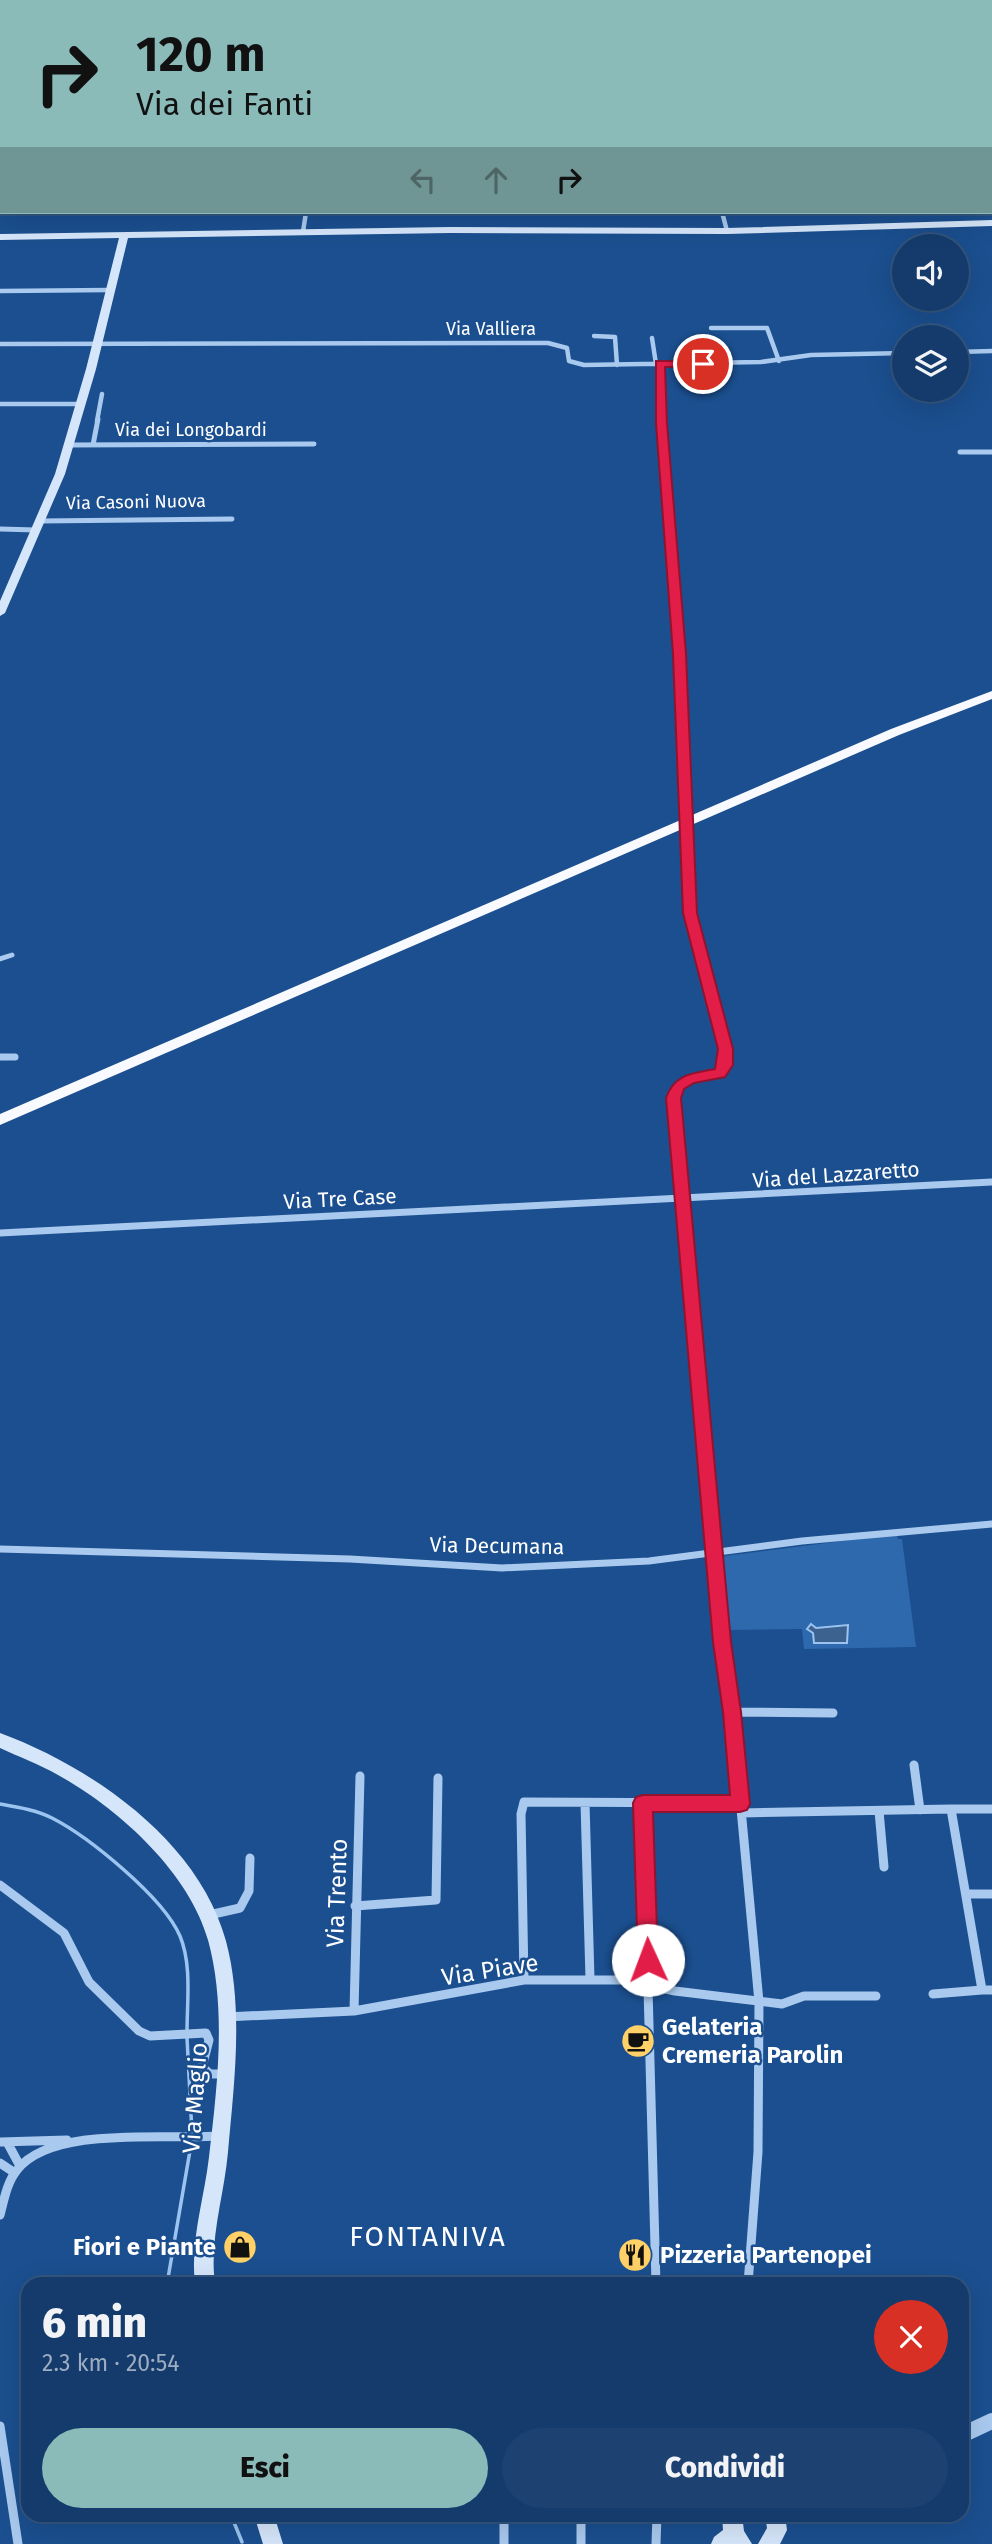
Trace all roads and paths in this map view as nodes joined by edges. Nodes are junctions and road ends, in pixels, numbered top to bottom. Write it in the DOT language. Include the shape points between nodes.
graph roads {
  1 [pos="306,214"];
  2 [pos="723,214"];
  3 [pos="992,223"];
  4 [pos="727,231"];
  5 [pos="303,232"];
  6 [pos="124,236"];
  7 [pos="0,237"];
  8 [pos="110,290"];
  9 [pos="0,291"];
  10 [pos="711,328"];
  11 [pos="594,336"];
  12 [pos="652,338"];
  13 [pos="0,344"];
  14 [pos="97,346"];
  15 [pos="992,351"];
  16 [pos="969,352"];
  17 [pos="892,353"];
  18 [pos="779,361"];
  19 [pos="658,364"];
  20 [pos="617,365"];
  21 [pos="102,394"];
  22 [pos="0,404"];
  23 [pos="80,404"];
  24 [pos="314,444"];
  25 [pos="69,445"];
  26 [pos="93,445"];
  27 [pos="960,452"];
  28 [pos="992,452"];
  29 [pos="232,519"];
  30 [pos="38,526"];
  31 [pos="0,529"];
  32 [pos="0,613"];
  33 [pos="992,695"];
  34 [pos="12,955"];
  35 [pos="0,959"];
  36 [pos="0,1057"];
  37 [pos="15,1057"];
  38 [pos="0,1120"];
  39 [pos="992,1182"];
  40 [pos="682,1200"];
  41 [pos="0,1233"];
  42 [pos="992,1524"];
  43 [pos="0,1549"];
  44 [pos="714,1551"];
  45 [pos="732,1712"];
  46 [pos="833,1713"];
  47 [pos="0,1740"];
  48 [pos="914,1766"];
  49 [pos="360,1776"];
  50 [pos="438,1778"];
  51 [pos="585,1803"];
  52 [pos="643,1803"];
  53 [pos="741,1808"];
  54 [pos="991,1809"];
  55 [pos="920,1810"];
  56 [pos="951,1810"];
  57 [pos="883,1811"];
  58 [pos="250,1858"];
  59 [pos="884,1867"];
  60 [pos="0,1885"];
  61 [pos="966,1894"];
  62 [pos="992,1894"];
  63 [pos="355,1906"];
  64 [pos="208,1915"];
  65 [pos="590,1979"];
  66 [pos="524,1980"];
  67 [pos="649,1983"];
  68 [pos="987,1990"];
  69 [pos="933,1994"];
  70 [pos="876,1996"];
  71 [pos="759,2002"];
  72 [pos="354,2011"];
  73 [pos="225,2017"];
  74 [pos="225,2074"];
  75 [pos="219,2136"];
  76 [pos="75,2140"];
  77 [pos="3,2142"];
  78 [pos="0,2163"];
  79 [pos="17,2169"];
  80 [pos="0,2215"];
  81 [pos="205,2277"];
  82 [pos="656,2277"];
  83 [pos="749,2277"];
  84 [pos="992,2421"];
  85 [pos="0,2426"];
  86 [pos="969,2432"];
  87 [pos="266,2522"];
  88 [pos="504,2522"];
  89 [pos="581,2522"];
  90 [pos="657,2522"];
  91 [pos="776,2522"];
  92 [pos="771,2543"];
  93 [pos="18,2544"];
  94 [pos="273,2544"];
  95 [pos="505,2544"];
  96 [pos="581,2544"];
  97 [pos="656,2544"];
  1 -- 5 [label="street"];
  2 -- 4 [label="street"];
  3 -- 4 [label="main road"];
  4 -- 5 [label="main road"];
  5 -- 6 [label="main road"];
  6 -- 7 [label="main road"];
  6 -- 8 [label="main road, Via Casoni Nuova"];
  8 -- 9 [label="street"];
  8 -- 14 [label="main road, Via Casoni Nuova"];
  10 -- 18 [label="street" via="767,328"];
  11 -- 20 [label="street" via="615,337"];
  12 -- 19 [label="street"];
  13 -- 14 [label="street, Via Valliera"];
  14 -- 20 [label="street, Via Valliera" via="560,345 567,348 574,364"];
  14 -- 23 [label="main road, Via Casoni Nuova"];
  15 -- 16 [label="street"];
  17 -- 18 [label="street" via="811,355"];
  18 -- 19 [label="street"];
  19 -- 20 [label="street"];
  19 -- 40 [label="street, bridge" via="679,654 690,913 725,1049 720,1073 690,1079 677,1086 673,1098"];
  21 -- 26 [label="street"];
  22 -- 23 [label="street"];
  23 -- 25 [label="main road, Via Casoni Nuova"];
  24 -- 26 [label="street, Via dei Longobardi"];
  25 -- 26 [label="street, Via dei Longobardi"];
  25 -- 30 [label="main road, Via Casoni Nuova"];
  27 -- 28 [label="street"];
  29 -- 30 [label="street, Via Casoni Nuova"];
  30 -- 31 [label="street"];
  30 -- 32 [label="main road, Via Casoni Nuova"];
  33 -- 38 [label="highway" via="895,732"];
  34 -- 35 [label="street"];
  36 -- 37 [label="street"];
  39 -- 40 [label="street, Via del Lazzaretto"];
  40 -- 41 [label="street, Via Tre Case"];
  40 -- 44 [label="street"];
  42 -- 44 [label="street, Via Decumana"];
  43 -- 44 [label="street, Via Decumana" via="502,1567 649,1561"];
  44 -- 45 [label="street"];
  45 -- 46 [label="street"];
  45 -- 53 [label="street"];
  47 -- 64 [label="main road, Via Maglio" via="63,1769 119,1806 160,1845"];
  48 -- 55 [label="street"];
  49 -- 63 [label="street, Via Trento"];
  50 -- 63 [label="street" via="436,1900"];
  51 -- 52 [label="street"];
  51 -- 65 [label="street"];
  51 -- 66 [label="street" via="524,1802 520,1814"];
  52 -- 53 [label="street"];
  52 -- 67 [label="street"];
  53 -- 57 [label="street"];
  53 -- 71 [label="street"];
  54 -- 56 [label="street"];
  55 -- 56 [label="street"];
  55 -- 57 [label="street"];
  56 -- 61 [label="street"];
  57 -- 59 [label="street"];
  58 -- 64 [label="street" via="249,1891 240,1908"];
  60 -- 74 [label="street" via="64,1933 89,1982 139,2031 150,2036 202,2031 208,2035 203,2070"];
  61 -- 62 [label="street"];
  61 -- 68 [label="street"];
  63 -- 72 [label="street, Via Trento"];
  64 -- 73 [label="main road, Via Maglio" via="222,1964"];
  65 -- 66 [label="street, Via Piave"];
  65 -- 67 [label="street, Via Piave"];
  66 -- 72 [label="street, Via Piave"];
  67 -- 71 [label="street, Via Piave"];
  67 -- 82 [label="street"];
  68 -- 69 [label="street"];
  70 -- 71 [label="street, Via Piave" via="804,1996 782,2004"];
  71 -- 83 [label="street" via="758,2152"];
  72 -- 73 [label="street, Via Piave"];
  73 -- 74 [label="main road, Via Maglio"];
  74 -- 75 [label="main road, Via Maglio"];
  75 -- 76 [label="street"];
  75 -- 81 [label="main road, Via Maglio" via="203,2246"];
  76 -- 77 [label="street"];
  76 -- 79 [label="street" via="42,2151"];
  77 -- 79 [label="street"];
  78 -- 79 [label="street"];
  79 -- 80 [label="street"];
  84 -- 86 [label="street"];
  85 -- 93 [label="street"];
  87 -- 94 [label="main road"];
  88 -- 95 [label="street"];
  89 -- 96 [label="street"];
  90 -- 97 [label="street"];
  91 -- 92 [label="main road"];
}
